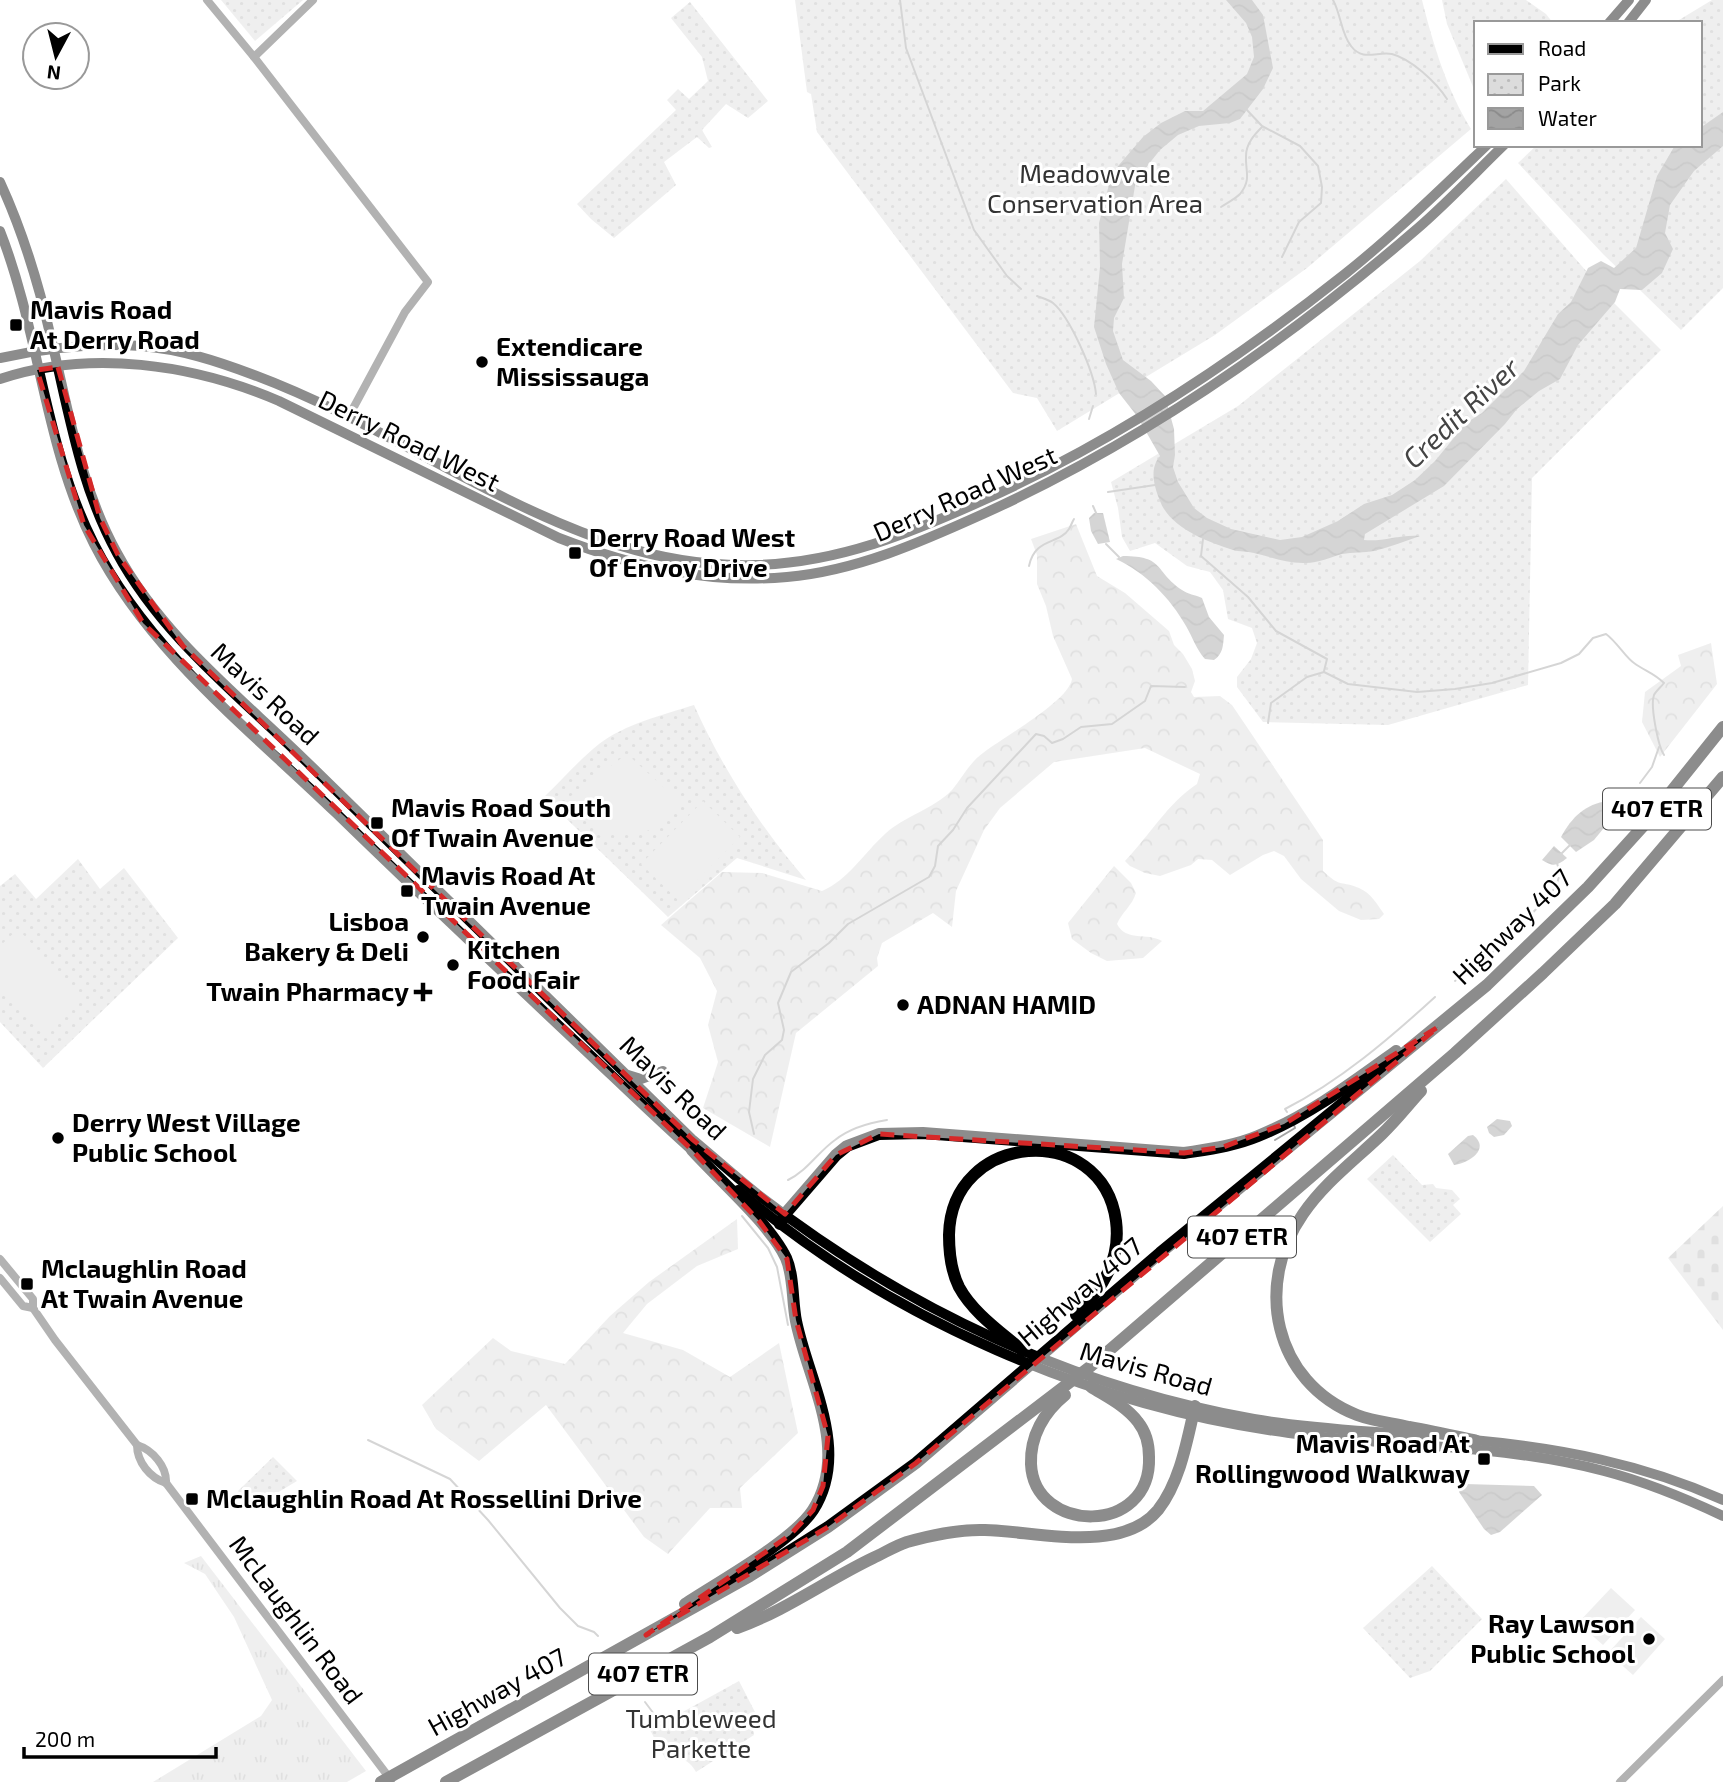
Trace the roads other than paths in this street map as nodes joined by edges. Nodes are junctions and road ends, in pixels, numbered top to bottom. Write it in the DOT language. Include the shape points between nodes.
graph roads {
  1 [pos="207,0"];
  2 [pos="313,0"];
  3 [pos="1629,0"];
  4 [pos="1646,0"];
  5 [pos="1611,21"];
  6 [pos="1630,21"];
  7 [pos="254,57"];
  8 [pos="1485,147"];
  9 [pos="1502,147"];
  10 [pos="0,182"];
  11 [pos="0,231"];
  12 [pos="54,349"];
  13 [pos="34,353"];
  14 [pos="0,358"];
  15 [pos="58,367"];
  16 [pos="37,370"];
  17 [pos="0,379"];
  18 [pos="349,416"];
  19 [pos="1723,727"];
  20 [pos="1723,777"];
  21 [pos="1438,1027"];
  22 [pos="1455,1052"];
  23 [pos="663,1071"];
  24 [pos="627,1075"];
  25 [pos="689,1144"];
  26 [pos="783,1219"];
  27 [pos="0,1259"];
  28 [pos="0,1278"];
  29 [pos="33,1308"];
  30 [pos="1047,1349"];
  31 [pos="1019,1355"];
  32 [pos="1091,1366"];
  33 [pos="1091,1387"];
  34 [pos="1194,1411"];
  35 [pos="1477,1441"];
  36 [pos="137,1445"];
  37 [pos="166,1483"];
  38 [pos="1723,1500"];
  39 [pos="1723,1516"];
  40 [pos="646,1635"];
  41 [pos="710,1637"];
  42 [pos="1723,1680"];
  43 [pos="381,1782"];
  44 [pos="392,1782"];
  45 [pos="446,1782"];
  46 [pos="1620,1782"];
  1 -- 7 [label="street"];
  2 -- 7 [label="street"];
  3 -- 5 [label="main road"];
  4 -- 6 [label="main road"];
  7 -- 18 [label="street" via="428,282 405,312"];
  8 -- 18 [label="main road, Derry Road West" via="1348,271 1196,383 1032,478 922,528 821,559 750,565 697,563 611,544 495,493"];
  9 -- 15 [label="main road, Derry Road West" via="1359,278 1260,354 1120,444 1038,489 922,541 874,558 788,577 695,576 605,556 279,401 234,384 132,365"];
  10 -- 12 [label="main road, Mavis Road" via="24,238"];
  11 -- 13 [label="main road, Mavis Road"];
  12 -- 13 [label="main road, Derry Road West"];
  12 -- 15 [label="main road, Mavis Road"];
  12 -- 18 [label="main road, Derry Road West" via="91,345 172,350 284,386"];
  13 -- 14 [label="main road, Derry Road West"];
  13 -- 16 [label="main road, Mavis Road"];
  15 -- 16 [label="main road, Derry Road West"];
  15 -- 24 [label="main road, Mavis Road" via="81,467 100,518 118,555 183,646"];
  16 -- 17 [label="main road, Derry Road West"];
  16 -- 25 [label="main road, Mavis Road" via="84,525 143,623 416,891"];
  19 -- 21 [label="highway, Highway 407 / 407 ETR" via="1588,887"];
  20 -- 22 [label="highway, Highway 407 / 407 ETR" via="1615,904"];
  21 -- 26 [label="highway" via="1284,1124 1223,1147 1184,1153 923,1133 878,1135 836,1155"];
  21 -- 30 [label="highway, Highway 407 / 407 ETR"];
  22 -- 32 [label="highway, Highway 407 / 407 ETR"];
  22 -- 35 [label="highway" via="1385,1132 1322,1190 1303,1214 1282,1253 1275,1303 1279,1329 1293,1361 1336,1405 1380,1421"];
  23 -- 24 [label="main road" via="641,1079"];
  24 -- 25 [label="main road, Mavis Road"];
  25 -- 26 [label="main road, Mavis Road" via="762,1197"];
  25 -- 40 [label="highway" via="787,1259 796,1320 821,1407 829,1456 813,1510 790,1535"];
  26 -- 31 [label="main road, Mavis Road" via="918,1301"];
  27 -- 29 [label="street, McLaughlin Road" via="33,1300"];
  28 -- 29 [label="street, McLaughlin Road" via="23,1306"];
  29 -- 36 [label="street, McLaughlin Road"];
  30 -- 31 [label="highway" via="1094,1297 1110,1271 1118,1237 1114,1209 1099,1181 1071,1158 1037,1150 1010,1153 984,1166 965,1187 953,1210 949,1245 960,1288"];
  30 -- 40 [label="highway, Highway 407 / 407 ETR" via="916,1462 828,1527"];
  31 -- 33 [label="main road, Mavis Road"];
  31 -- 34 [label="main road, Mavis Road"];
  32 -- 33 [label="highway" via="1044,1416 1031,1457 1031,1470 1050,1503 1083,1517 1103,1516 1134,1500 1150,1468 1149,1446 1139,1422"];
  32 -- 41 [label="highway, Highway 407 / 407 ETR" via="848,1552"];
  33 -- 34 [label="main road, Mavis Road"];
  34 -- 35 [label="main road, Mavis Road"];
  34 -- 39 [label="main road, Mavis Road" via="1290,1433 1548,1459 1663,1490"];
  34 -- 41 [label="highway" via="1178,1474 1164,1502 1132,1529 1080,1538 982,1530 949,1532 904,1543 765,1618"];
  35 -- 38 [label="main road, Mavis Road" via="1612,1461"];
  36 -- 37 [label="street, McLaughlin Road" via="137,1456 155,1480"];
  36 -- 37 [label="street, McLaughlin Road" via="149,1449 167,1474"];
  37 -- 44 [label="street, McLaughlin Road"];
  40 -- 43 [label="highway, Highway 407 / 407 ETR"];
  41 -- 45 [label="highway, Highway 407 / 407 ETR"];
  42 -- 46 [label="street"];
}
